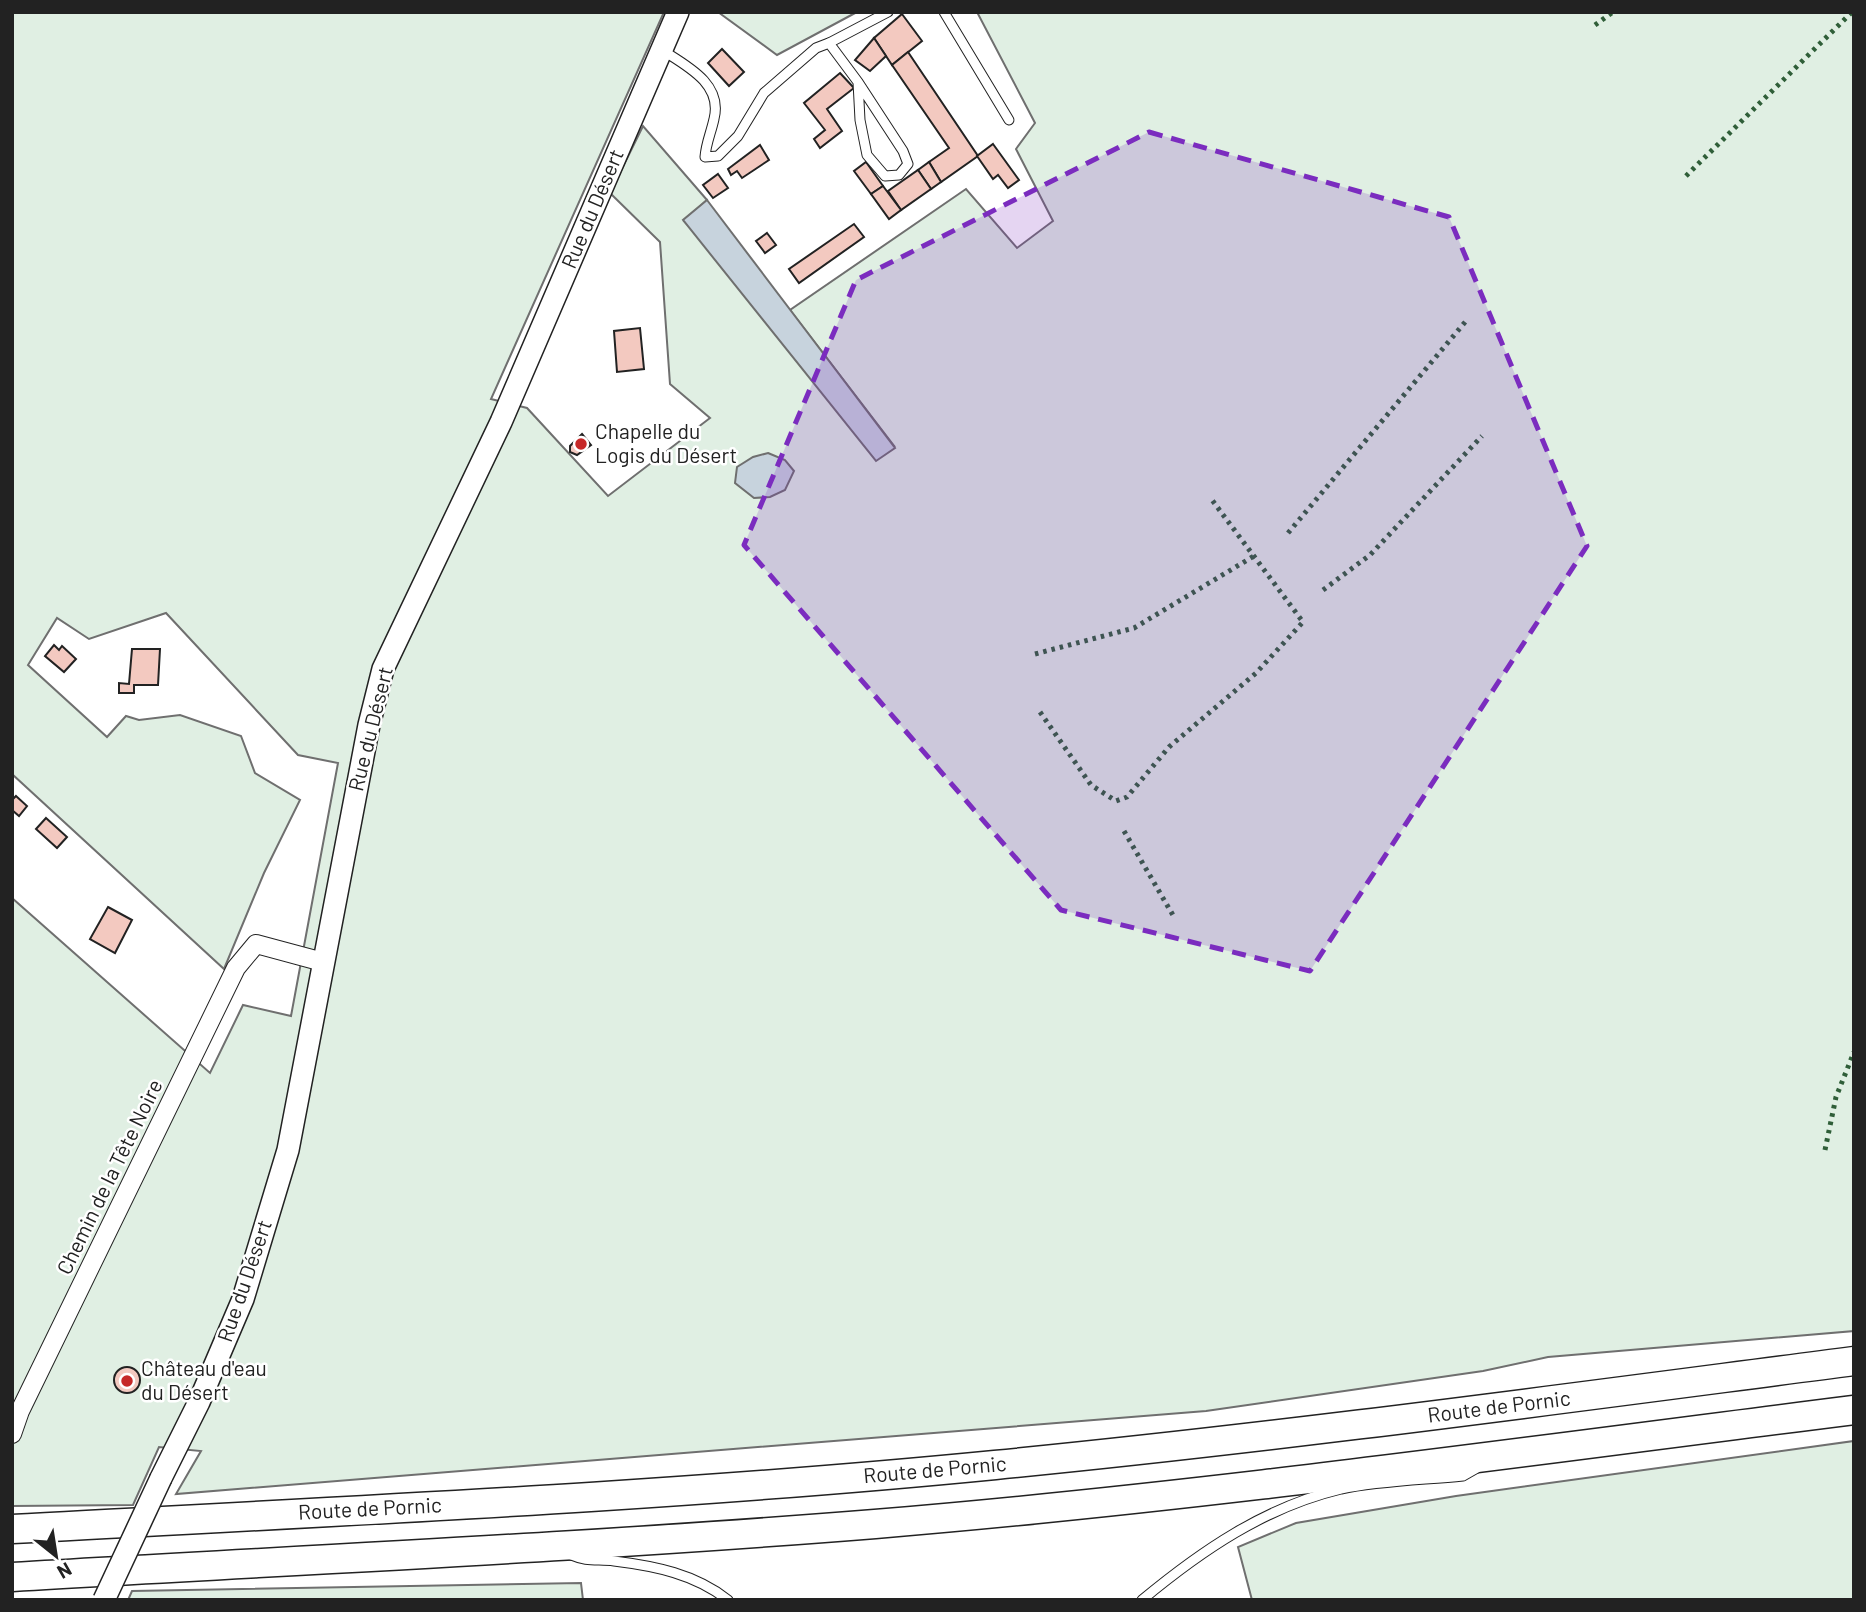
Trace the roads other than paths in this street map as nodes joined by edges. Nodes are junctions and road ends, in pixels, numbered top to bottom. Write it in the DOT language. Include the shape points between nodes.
graph roads {
  1 [pos="678,12"];
  2 [pos="888,12"];
  3 [pos="944,12"];
  4 [pos="829,43"];
  5 [pos="662,50"];
  6 [pos="858,82"];
  7 [pos="1009,120"];
  8 [pos="323,962"];
  9 [pos="1854,1361"];
  10 [pos="1854,1410"];
  11 [pos="12,1434"];
  12 [pos="1499,1455"];
  13 [pos="12,1529"];
  14 [pos="550,1546"];
  15 [pos="12,1577"];
  16 [pos="104,1600"];
  17 [pos="728,1600"];
  18 [pos="1142,1600"];
  1 -- 5 [label="street, Rue du Désert"];
  2 -- 4 [label="lane"];
  3 -- 7 [label="lane"];
  4 -- 5 [label="lane" via="816,48 764,93 738,136 718,156 705,157 715,97 693,70"];
  4 -- 6 [label="lane"];
  5 -- 8 [label="street, Rue du Désert" via="501,422 383,669"];
  6 -- 6 [label="lane" via="867,155 885,176 899,175 908,163 903,151"];
  8 -- 11 [label="street, Chemin de la Tête Noire" via="256,944 236,968"];
  8 -- 16 [label="street, Rue du Désert, bridge" via="288,1150 243,1299"];
  9 -- 13 [label="highway, Route de Pornic" via="993,1465 582,1497"];
  10 -- 12 [label="highway"];
  12 -- 14 [label="highway" via="1020,1511"];
  12 -- 18 [label="lane" via="1463,1476 1341,1489 1290,1507 1234,1531"];
  14 -- 15 [label="highway"];
  14 -- 17 [label="lane" via="588,1562 610,1560 678,1572"];
}
